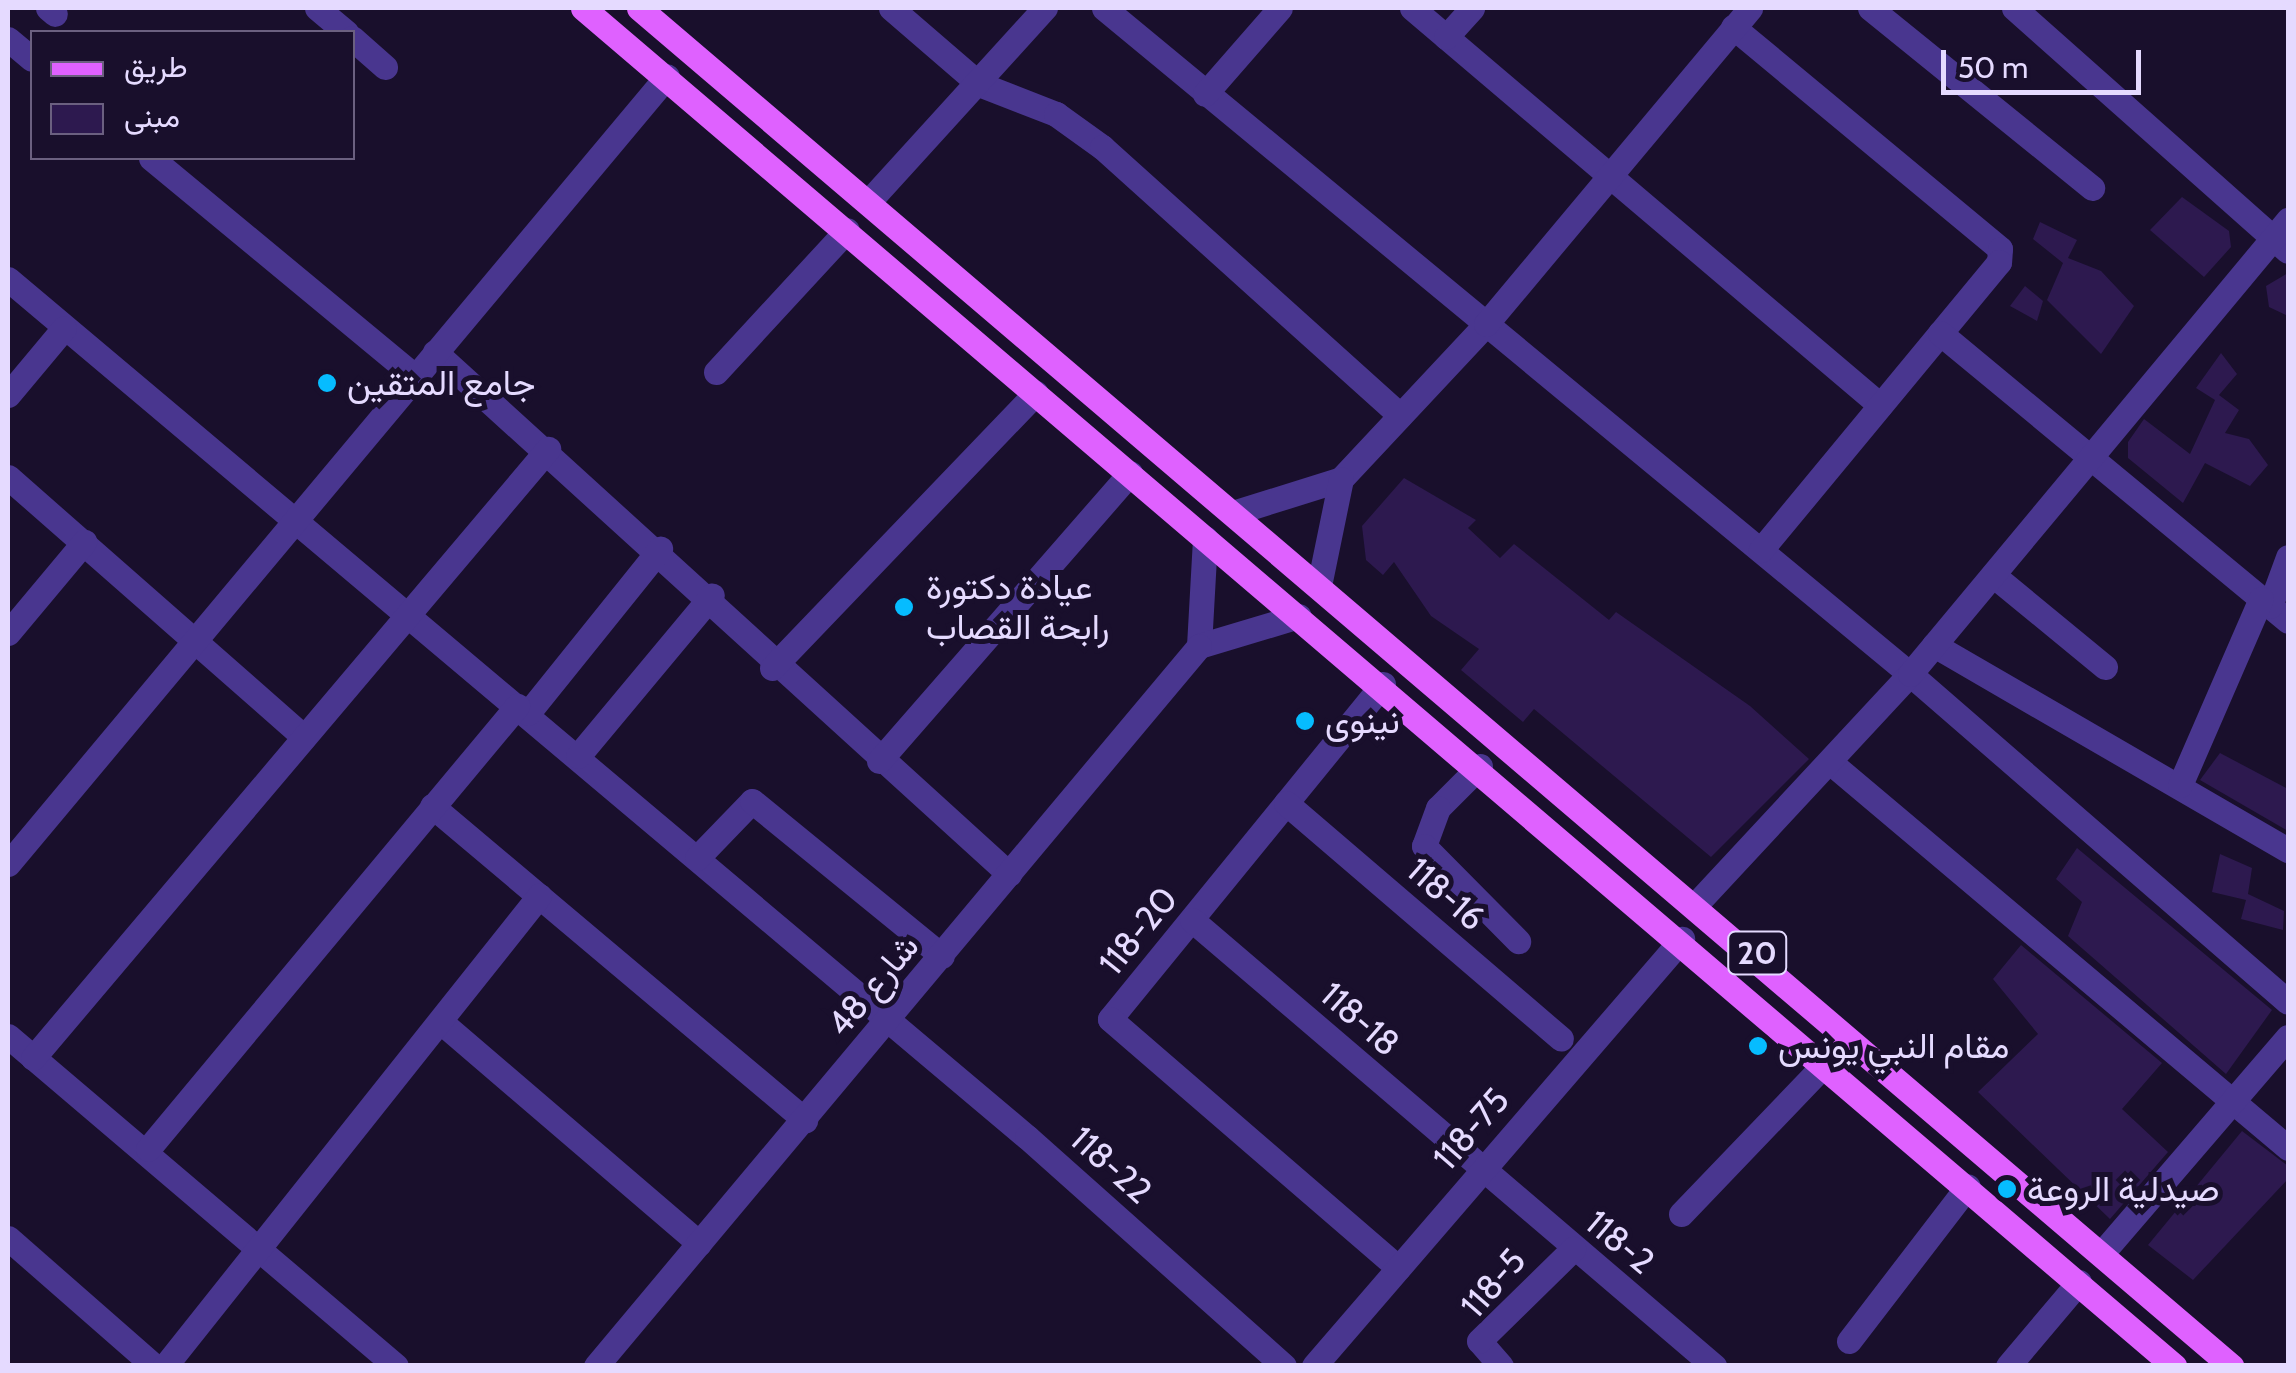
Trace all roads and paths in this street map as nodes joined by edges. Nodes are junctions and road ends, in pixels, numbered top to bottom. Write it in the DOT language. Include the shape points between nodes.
graph roads {
  1 [pos="318,8"];
  2 [pos="583,8"];
  3 [pos="639,8"];
  4 [pos="891,8"];
  5 [pos="1045,8"];
  6 [pos="1104,8"];
  7 [pos="1280,8"];
  8 [pos="1412,8"];
  9 [pos="1472,8"];
  10 [pos="1870,8"];
  11 [pos="2014,8"];
  12 [pos="2042,16"];
  13 [pos="1742,17"];
  14 [pos="344,30"];
  15 [pos="1446,37"];
  16 [pos="8,39"];
  17 [pos="355,41"];
  18 [pos="30,57"];
  19 [pos="385,67"];
  20 [pos="667,76"];
  21 [pos="979,84"];
  22 [pos="1205,94"];
  23 [pos="153,160"];
  24 [pos="1608,177"];
  25 [pos="2092,188"];
  26 [pos="870,200"];
  27 [pos="847,230"];
  28 [pos="2283,236"];
  29 [pos="8,280"];
  30 [pos="1486,324"];
  31 [pos="64,328"];
  32 [pos="1940,333"];
  33 [pos="435,352"];
  34 [pos="716,372"];
  35 [pos="416,377"];
  36 [pos="1036,393"];
  37 [pos="8,396"];
  38 [pos="1880,405"];
  39 [pos="1400,414"];
  40 [pos="548,449"];
  41 [pos="2092,458"];
  42 [pos="1130,473"];
  43 [pos="8,477"];
  44 [pos="1340,479"];
  45 [pos="1236,512"];
  46 [pos="296,517"];
  47 [pos="1205,538"];
  48 [pos="84,542"];
  49 [pos="660,549"];
  50 [pos="1761,550"];
  51 [pos="2288,556"];
  52 [pos="1993,575"];
  53 [pos="1320,582"];
  54 [pos="712,596"];
  55 [pos="2273,609"];
  56 [pos="409,613"];
  57 [pos="1299,616"];
  58 [pos="8,632"];
  59 [pos="193,636"];
  60 [pos="1934,645"];
  61 [pos="1199,646"];
  62 [pos="2105,667"];
  63 [pos="772,668"];
  64 [pos="1910,674"];
  65 [pos="1383,684"];
  66 [pos="523,709"];
  67 [pos="304,737"];
  68 [pos="578,756"];
  69 [pos="879,760"];
  70 [pos="1831,762"];
  71 [pos="1480,766"];
  72 [pos="2180,785"];
  73 [pos="1286,803"];
  74 [pos="432,806"];
  75 [pos="2288,850"];
  76 [pos="697,858"];
  77 [pos="8,864"];
  78 [pos="1009,874"];
  79 [pos="539,896"];
  80 [pos="1698,902"];
  81 [pos="1192,920"];
  82 [pos="1682,938"];
  83 [pos="1518,940"];
  84 [pos="942,956"];
  85 [pos="2288,1002"];
  86 [pos="889,1020"];
  87 [pos="441,1022"];
  88 [pos="8,1036"];
  89 [pos="2288,1037"];
  90 [pos="1561,1038"];
  91 [pos="33,1058"];
  92 [pos="1826,1063"];
  93 [pos="2234,1101"];
  94 [pos="805,1120"];
  95 [pos="2288,1148"];
  96 [pos="148,1149"];
  97 [pos="1482,1171"];
  98 [pos="1968,1186"];
  99 [pos="1681,1214"];
  100 [pos="8,1238"];
  101 [pos="255,1243"];
  102 [pos="699,1244"];
  103 [pos="1573,1249"];
  104 [pos="2102,1253"];
  105 [pos="1398,1268"];
  106 [pos="2078,1282"];
  107 [pos="1850,1341"];
  108 [pos="154,1366"];
  109 [pos="165,1366"];
  110 [pos="396,1366"];
  111 [pos="596,1366"];
  112 [pos="1284,1366"];
  113 [pos="1314,1366"];
  114 [pos="1501,1366"];
  115 [pos="1714,1366"];
  116 [pos="2008,1366"];
  117 [pos="2174,1366"];
  118 [pos="2231,1366"];
  1 -- 14 [label="street"];
  2 -- 20 [label="main road"];
  3 -- 26 [label="main road"];
  4 -- 21 [label="street"];
  5 -- 21 [label="street"];
  6 -- 22 [label="street"];
  7 -- 22 [label="street"];
  8 -- 15 [label="street"];
  9 -- 15 [label="street"];
  10 -- 25 [label="street"];
  11 -- 12 [label="street"];
  12 -- 28 [label="street"];
  13 -- 24 [label="street"];
  13 -- 32 [label="street" via="2000,248 2000,262"];
  15 -- 24 [label="street"];
  16 -- 18 [label="street"];
  17 -- 19 [label="street"];
  20 -- 27 [label="main road"];
  20 -- 33 [label="street"];
  21 -- 26 [label="street"];
  21 -- 39 [label="street" via="1056,114 1102,146"];
  22 -- 30 [label="street"];
  23 -- 35 [label="street"];
  24 -- 30 [label="street"];
  24 -- 38 [label="street"];
  26 -- 45 [label="main road"];
  27 -- 34 [label="street"];
  27 -- 36 [label="main road"];
  28 -- 41 [label="street"];
  29 -- 31 [label="street, 118-22"];
  30 -- 39 [label="street"];
  30 -- 50 [label="street"];
  31 -- 37 [label="street"];
  31 -- 46 [label="street, 118-22"];
  32 -- 38 [label="street"];
  32 -- 41 [label="street"];
  33 -- 35 [label="street"];
  33 -- 40 [label="street"];
  35 -- 46 [label="street"];
  36 -- 42 [label="main road"];
  36 -- 63 [label="street"];
  38 -- 50 [label="street"];
  39 -- 44 [label="street"];
  40 -- 49 [label="street"];
  40 -- 56 [label="street"];
  41 -- 52 [label="street"];
  41 -- 55 [label="street"];
  42 -- 47 [label="main road"];
  42 -- 69 [label="street"];
  43 -- 48 [label="street"];
  44 -- 45 [label="street"];
  44 -- 53 [label="street"];
  45 -- 53 [label="main road, 20"];
  46 -- 56 [label="street, 118-22"];
  46 -- 59 [label="street"];
  47 -- 57 [label="main road, 20"];
  47 -- 61 [label="street"];
  48 -- 58 [label="street"];
  48 -- 59 [label="street"];
  49 -- 54 [label="street"];
  49 -- 66 [label="street"];
  50 -- 64 [label="street"];
  51 -- 55 [label="street"];
  52 -- 60 [label="street"];
  52 -- 62 [label="street"];
  53 -- 80 [label="main road, 20"];
  54 -- 63 [label="street"];
  54 -- 68 [label="street"];
  55 -- 72 [label="street"];
  56 -- 66 [label="street, 118-22"];
  56 -- 67 [label="street"];
  57 -- 61 [label="street"];
  57 -- 65 [label="main road, 20"];
  59 -- 67 [label="street"];
  59 -- 77 [label="street"];
  60 -- 64 [label="street"];
  60 -- 72 [label="street"];
  61 -- 78 [label="street, شارع 48"];
  63 -- 69 [label="street"];
  64 -- 70 [label="street"];
  64 -- 85 [label="street"];
  65 -- 71 [label="main road, 20"];
  65 -- 73 [label="street, 118-20"];
  66 -- 68 [label="street, 118-22"];
  66 -- 74 [label="street"];
  67 -- 91 [label="street"];
  68 -- 76 [label="street, 118-22"];
  69 -- 78 [label="street"];
  70 -- 80 [label="street"];
  70 -- 93 [label="street"];
  71 -- 82 [label="main road, 20"];
  71 -- 83 [label="street" via="1438,808 1424,846"];
  72 -- 75 [label="street"];
  73 -- 81 [label="street, 118-20"];
  73 -- 90 [label="street, 118-16"];
  74 -- 79 [label="street"];
  74 -- 96 [label="street"];
  76 -- 84 [label="street" via="752,801"];
  76 -- 86 [label="street, 118-22"];
  78 -- 84 [label="street, شارع 48"];
  79 -- 87 [label="street"];
  79 -- 94 [label="street"];
  80 -- 104 [label="main road, 20"];
  81 -- 97 [label="street, 118-18"];
  81 -- 105 [label="street, 118-20" via="1110,1019"];
  82 -- 92 [label="main road, 20"];
  82 -- 97 [label="street, 118-75"];
  84 -- 86 [label="street, شارع 48"];
  86 -- 94 [label="street, شارع 48"];
  86 -- 112 [label="street, 118-22"];
  87 -- 101 [label="street"];
  87 -- 102 [label="street"];
  88 -- 91 [label="street"];
  89 -- 93 [label="street"];
  91 -- 96 [label="street"];
  92 -- 98 [label="main road, 20"];
  92 -- 99 [label="street"];
  93 -- 95 [label="street"];
  93 -- 104 [label="street"];
  94 -- 102 [label="street, شارع 48"];
  96 -- 101 [label="street"];
  97 -- 103 [label="street, 118-2"];
  97 -- 105 [label="street, 118-75"];
  98 -- 106 [label="main road, 20"];
  98 -- 107 [label="street"];
  100 -- 108 [label="street"];
  101 -- 109 [label="street"];
  101 -- 110 [label="street"];
  102 -- 111 [label="street, شارع 48"];
  103 -- 114 [label="street, 118-5" via="1479,1341"];
  103 -- 115 [label="street, 118-2"];
  104 -- 118 [label="main road, 20"];
  105 -- 113 [label="street, 118-75"];
  106 -- 116 [label="street"];
  106 -- 117 [label="main road, 20"];
}
